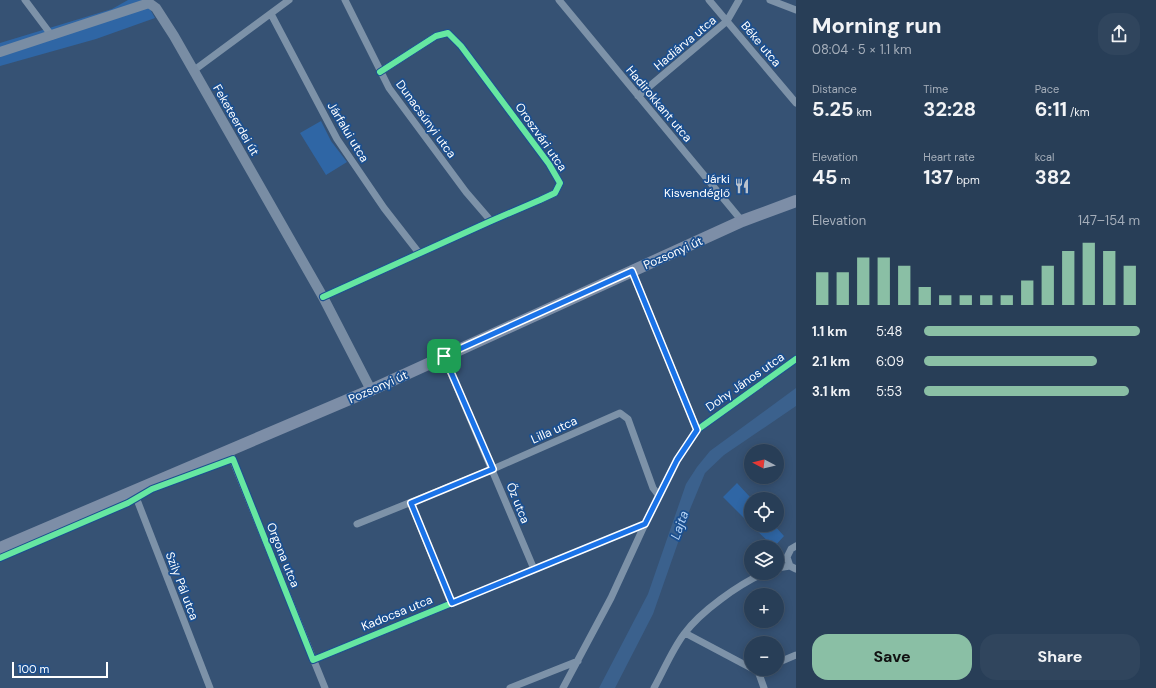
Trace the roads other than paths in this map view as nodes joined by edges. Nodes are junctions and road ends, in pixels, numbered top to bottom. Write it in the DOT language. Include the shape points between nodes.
graph roads {
  1 [pos="25,0"];
  2 [pos="289,0"];
  3 [pos="345,0"];
  4 [pos="559,0"];
  5 [pos="709,0"];
  6 [pos="739,0"];
  7 [pos="770,0"];
  8 [pos="144,2"];
  9 [pos="796,10"];
  10 [pos="271,14"];
  11 [pos="727,22"];
  12 [pos="52,36"];
  13 [pos="0,52"];
  14 [pos="193,71"];
  15 [pos="380,72"];
  16 [pos="638,96"];
  17 [pos="796,103"];
  18 [pos="796,201"];
  19 [pos="491,221"];
  20 [pos="742,221"];
  21 [pos="419,253"];
  22 [pos="632,271"];
  23 [pos="323,297"];
  24 [pos="444,356"];
  25 [pos="796,360"];
  26 [pos="371,390"];
  27 [pos="697,430"];
  28 [pos="229,451"];
  29 [pos="493,469"];
  30 [pos="134,492"];
  31 [pos="659,496"];
  32 [pos="411,503"];
  33 [pos="357,524"];
  34 [pos="645,524"];
  35 [pos="796,540"];
  36 [pos="795,547"];
  37 [pos="0,548"];
  38 [pos="788,558"];
  39 [pos="784,562"];
  40 [pos="793,568"];
  41 [pos="534,569"];
  42 [pos="753,580"];
  43 [pos="452,603"];
  44 [pos="685,633"];
  45 [pos="796,655"];
  46 [pos="313,660"];
  47 [pos="578,660"];
  48 [pos="784,660"];
  49 [pos="744,663"];
  50 [pos="759,676"];
  51 [pos="210,688"];
  52 [pos="325,688"];
  53 [pos="510,688"];
  54 [pos="563,688"];
  55 [pos="654,688"];
  56 [pos="764,688"];
  1 -- 12 [label="street"];
  2 -- 10 [label="street"];
  3 -- 15 [label="street, Dunacsúnyi utca"];
  4 -- 16 [label="street, Hadirokkant utca"];
  5 -- 11 [label="street, Béke utca"];
  6 -- 11 [label="street"];
  7 -- 9 [label="street"];
  8 -- 12 [label="main road, Feketeerdei út"];
  8 -- 14 [label="main road, Feketeerdei út" via="156,8"];
  10 -- 14 [label="street"];
  10 -- 21 [label="street, Járfalui utca" via="337,139 384,208"];
  11 -- 16 [label="street, Hadiárva utca"];
  11 -- 17 [label="street, Béke utca"];
  12 -- 13 [label="main road, Feketeerdei út"];
  14 -- 23 [label="main road, Feketeerdei út"];
  15 -- 19 [label="street, Dunacsúnyi utca" via="418,129"];
  15 -- 19 [label="street, Oroszvári utca" via="436,36 448,33 461,46 549,164 560,183 555,193"];
  16 -- 20 [label="street, Hadirokkant utca"];
  18 -- 20 [label="main road, Pozsonyi út"];
  19 -- 21 [label="street, Oroszvári utca"];
  20 -- 22 [label="main road, Pozsonyi út"];
  21 -- 23 [label="street, Oroszvári utca"];
  22 -- 24 [label="main road, Pozsonyi út"];
  22 -- 27 [label="street"];
  23 -- 26 [label="main road, Feketeerdei út"];
  24 -- 26 [label="main road, Pozsonyi út"];
  24 -- 29 [label="street, Őz utca"];
  25 -- 27 [label="street, Dohy János utca"];
  26 -- 28 [label="main road, Pozsonyi út"];
  27 -- 31 [label="street, Dohy János utca" via="677,460"];
  28 -- 30 [label="main road, Pozsonyi út"];
  28 -- 46 [label="street, Orgona utca"];
  29 -- 31 [label="street, Lilla utca" via="620,413 628,419 653,488"];
  29 -- 32 [label="street, Lilla utca"];
  29 -- 41 [label="street, Őz utca"];
  30 -- 37 [label="main road, Pozsonyi út"];
  30 -- 51 [label="street, Szily Pál utca"];
  31 -- 34 [label="street, Dohy János utca"];
  32 -- 33 [label="street, Lilla utca"];
  32 -- 43 [label="street"];
  34 -- 41 [label="street, Kadocsa utca"];
  34 -- 47 [label="street, Dohy János utca" via="611,598"];
  35 -- 36 [label="street"];
  36 -- 38 [label="street"];
  38 -- 39 [label="street"];
  38 -- 40 [label="street"];
  41 -- 43 [label="street, Kadocsa utca"];
  42 -- 44 [label="street" via="712,605"];
  43 -- 46 [label="street, Kadocsa utca"];
  44 -- 49 [label="street"];
  44 -- 55 [label="street"];
  45 -- 48 [label="street"];
  46 -- 52 [label="street, Orgona utca"];
  47 -- 53 [label="street"];
  47 -- 54 [label="street, Dohy János utca"];
  50 -- 56 [label="street"];
}
